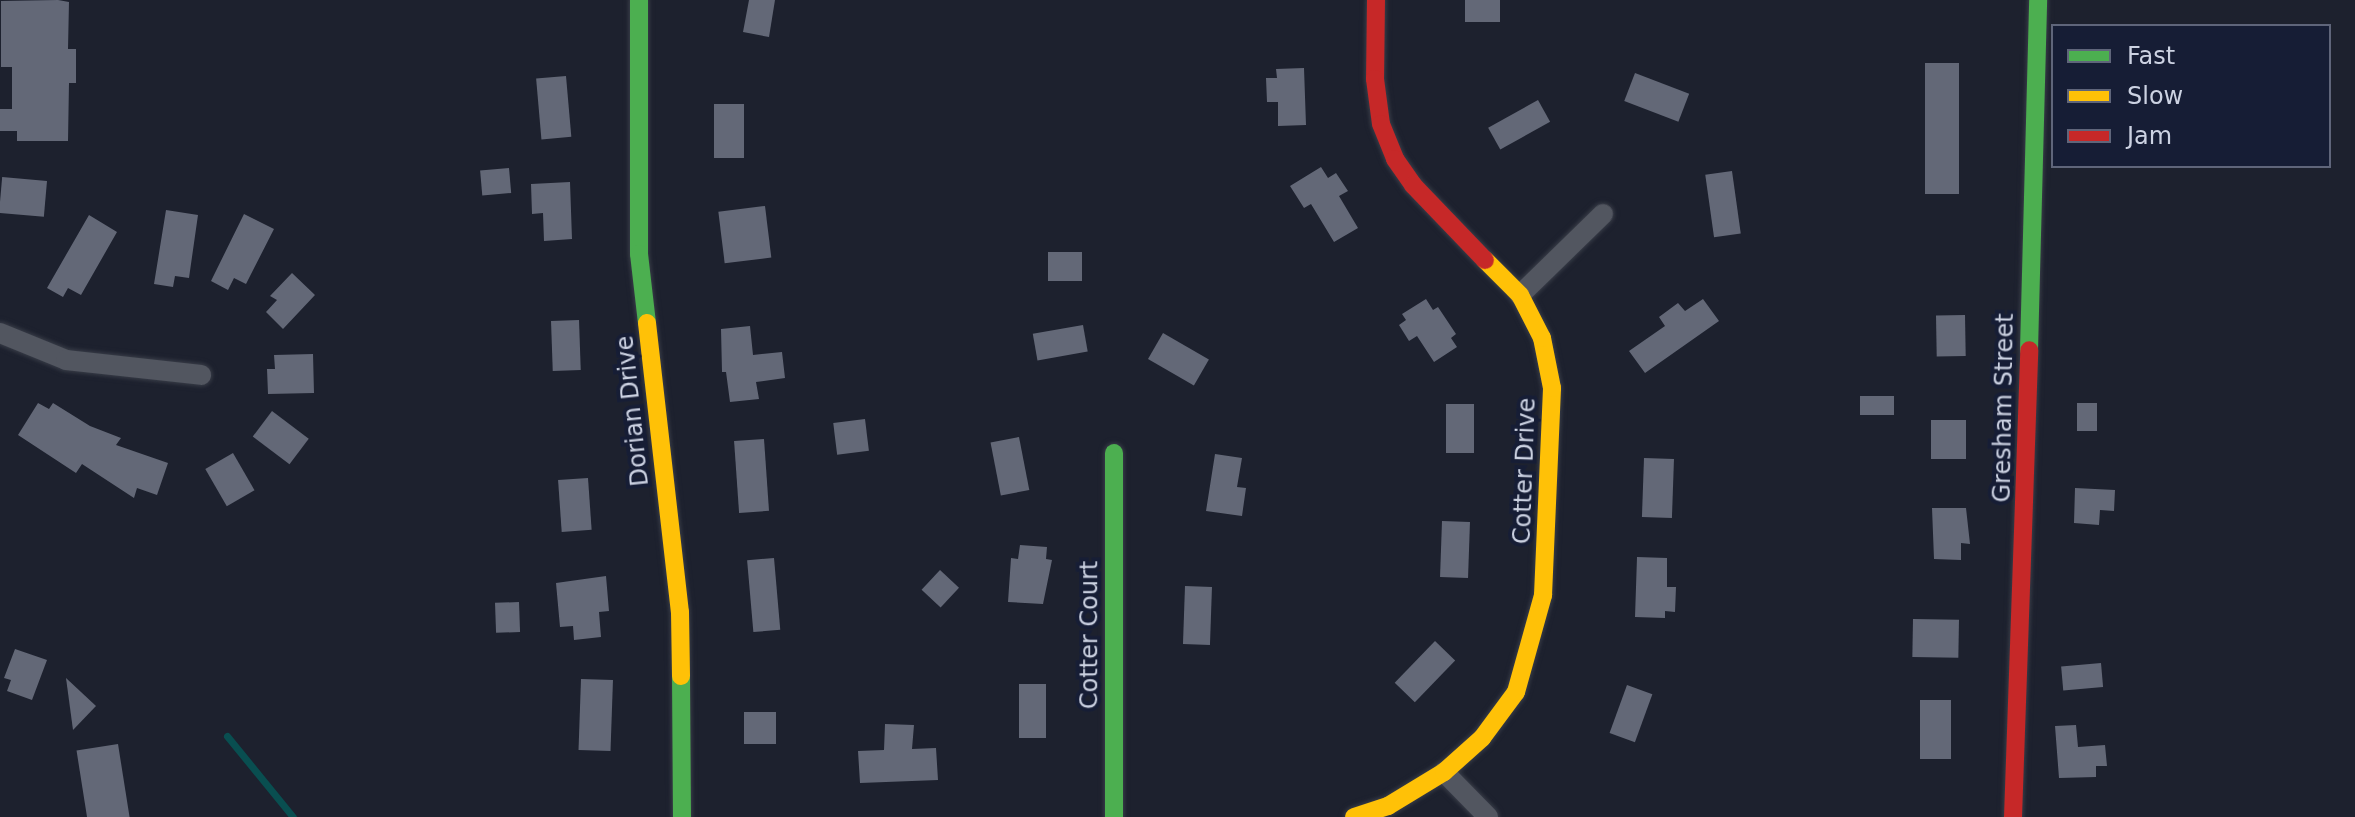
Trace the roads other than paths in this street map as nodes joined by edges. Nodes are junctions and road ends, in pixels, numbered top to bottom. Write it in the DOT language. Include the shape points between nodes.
graph roads {
  1 [pos="639,0"];
  2 [pos="1376,0"];
  3 [pos="2038,0"];
  4 [pos="1603,214"];
  5 [pos="1520,295"];
  6 [pos="0,333"];
  7 [pos="201,375"];
  8 [pos="1114,453"];
  9 [pos="1444,772"];
  10 [pos="682,817"];
  11 [pos="1114,817"];
  12 [pos="1354,817"];
  13 [pos="1488,817"];
  14 [pos="2013,817"];
  1 -- 10 [label="street, Dorian Drive" via="639,254 680,612"];
  2 -- 5 [label="street, Cotter Drive" via="1375,79 1381,124 1395,159 1413,185"];
  3 -- 14 [label="street, Gresham Street"];
  4 -- 5 [label="street"];
  5 -- 9 [label="street, Cotter Drive" via="1542,338 1552,388 1543,595 1516,692 1482,738"];
  6 -- 7 [label="street" via="66,360"];
  8 -- 11 [label="street, Cotter Court"];
  9 -- 12 [label="street, Cotter Drive" via="1388,806"];
  9 -- 13 [label="street"];
}
